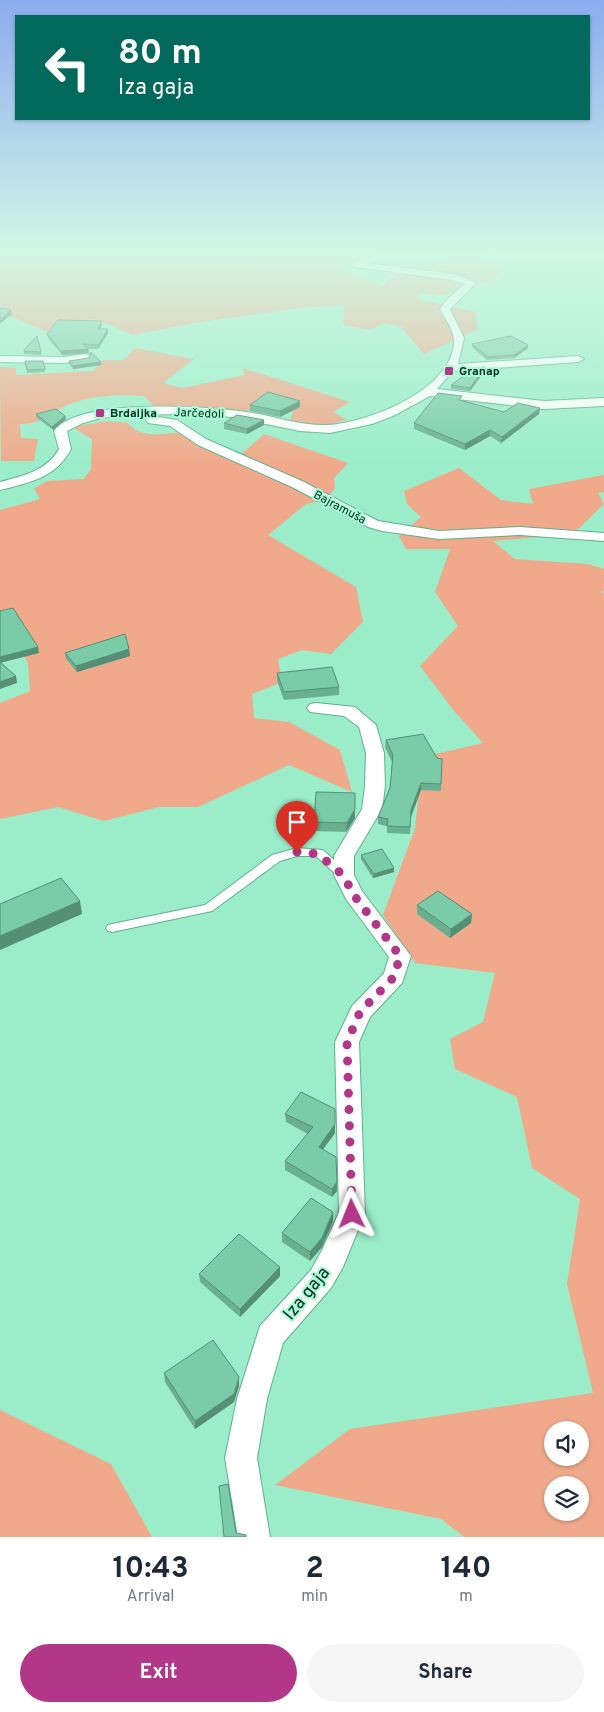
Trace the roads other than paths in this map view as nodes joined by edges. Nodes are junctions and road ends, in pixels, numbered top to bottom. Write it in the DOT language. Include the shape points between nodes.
graph roads {
  1 [pos="454,324"];
  2 [pos="85,357"];
  3 [pos="0,360"];
  4 [pos="578,360"];
  5 [pos="452,368"];
  6 [pos="430,392"];
  7 [pos="604,402"];
  8 [pos="91,416"];
  9 [pos="0,486"];
  10 [pos="604,537"];
  11 [pos="316,708"];
  12 [pos="344,876"];
  13 [pos="112,928"];
  14 [pos="254,1537"];
  1 -- 5 [label="street, Jarčedoli" via="459,344"];
  2 -- 3 [label="street"];
  4 -- 5 [label="street"];
  5 -- 6 [label="street, Jarčedoli"];
  6 -- 7 [label="street" via="544,405"];
  6 -- 8 [label="street, Jarčedoli" via="364,422 329,429 304,428 252,416 219,413 148,411"];
  8 -- 9 [label="street, Jarčedoli" via="62,428 65,449 56,464 34,476"];
  8 -- 10 [label="street, Bajramuša" via="173,423 202,442 387,528 439,535 520,531"];
  11 -- 12 [label="street" via="349,711 366,725 376,753 372,809 344,856"];
  12 -- 13 [label="lane" via="318,854 297,852 276,858 208,908"];
  12 -- 14 [label="street, Iza gaja" via="353,894 400,956 394,977 360,1012 347,1042 352,1214 334,1258 321,1279 270,1336 252,1399 240,1458"];
}
